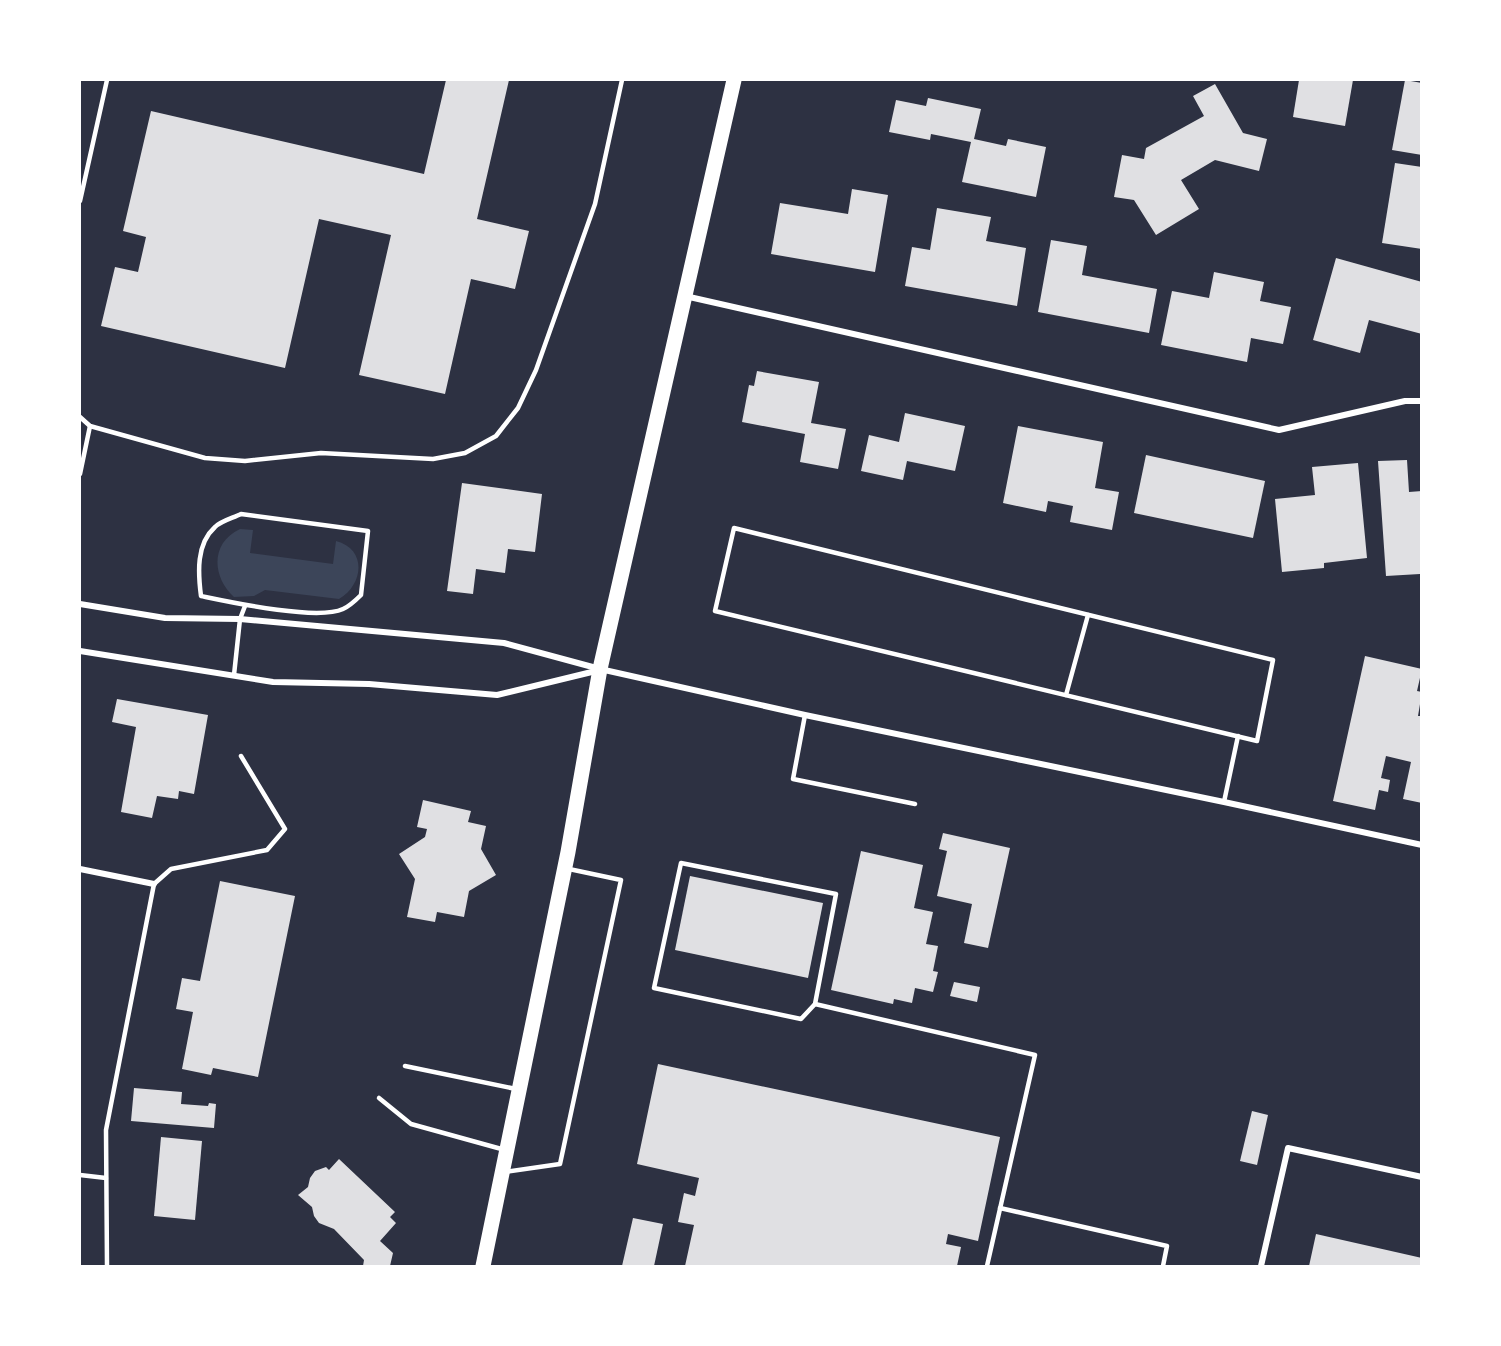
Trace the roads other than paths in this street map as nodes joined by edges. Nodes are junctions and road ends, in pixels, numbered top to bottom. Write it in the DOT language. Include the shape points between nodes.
graph roads {
  1 [pos="107,80"];
  2 [pos="621,80"];
  3 [pos="734,80"];
  4 [pos="80,201"];
  5 [pos="685,296"];
  6 [pos="1422,401"];
  7 [pos="80,417"];
  8 [pos="90,426"];
  9 [pos="80,474"];
  10 [pos="80,604"];
  11 [pos="245,606"];
  12 [pos="1088,615"];
  13 [pos="240,619"];
  14 [pos="80,651"];
  15 [pos="600,669"];
  16 [pos="234,675"];
  17 [pos="1066,695"];
  18 [pos="805,715"];
  19 [pos="1238,736"];
  20 [pos="241,756"];
  21 [pos="1224,802"];
  22 [pos="915,804"];
  23 [pos="1422,845"];
  24 [pos="564,868"];
  25 [pos="80,869"];
  26 [pos="154,884"];
  27 [pos="815,1004"];
  28 [pos="405,1066"];
  29 [pos="519,1090"];
  30 [pos="379,1098"];
  31 [pos="507,1150"];
  32 [pos="502,1173"];
  33 [pos="80,1175"];
  34 [pos="1422,1177"];
  35 [pos="106,1178"];
  36 [pos="1000,1208"];
  37 [pos="107,1266"];
  38 [pos="483,1266"];
  39 [pos="987,1266"];
  40 [pos="1163,1266"];
  41 [pos="1262,1266"];
  1 -- 4 [label="lane"];
  2 -- 8 [label="lane" via="591,215 536,370 518,408 496,436 465,453 433,459 321,453 245,461 205,458"];
  3 -- 5 [label="main road"];
  5 -- 6 [label="street" via="1279,430 1405,401"];
  5 -- 15 [label="main road"];
  7 -- 8 [label="lane"];
  8 -- 9 [label="lane"];
  10 -- 13 [label="street" via="165,618"];
  11 -- 11 [label="lane" via="201,596 202,546 215,526 241,514 368,531 361,595 341,610 315,612"];
  11 -- 13 [label="lane"];
  12 -- 17 [label="lane"];
  12 -- 17 [label="lane" via="735,528 715,611"];
  12 -- 19 [label="lane" via="1273,660 1257,741"];
  13 -- 15 [label="street" via="504,643"];
  13 -- 16 [label="lane"];
  14 -- 16 [label="street"];
  15 -- 16 [label="street" via="497,695 369,684 273,682"];
  15 -- 18 [label="street"];
  15 -- 24 [label="main road"];
  17 -- 19 [label="lane"];
  18 -- 21 [label="street"];
  18 -- 22 [label="lane" via="793,779"];
  19 -- 21 [label="lane"];
  20 -- 26 [label="lane" via="285,829 267,850 171,869"];
  21 -- 23 [label="street"];
  24 -- 29 [label="main road"];
  24 -- 32 [label="lane" via="621,880 560,1164"];
  25 -- 26 [label="street"];
  26 -- 35 [label="lane" via="106,1130"];
  27 -- 27 [label="lane" via="801,1019 654,988 681,863 836,894"];
  27 -- 36 [label="lane" via="1035,1055"];
  28 -- 29 [label="lane"];
  29 -- 31 [label="main road"];
  30 -- 31 [label="lane" via="411,1124"];
  31 -- 32 [label="main road"];
  32 -- 38 [label="main road"];
  33 -- 35 [label="lane"];
  34 -- 41 [label="street" via="1288,1148"];
  35 -- 37 [label="lane"];
  36 -- 39 [label="lane"];
  36 -- 40 [label="lane" via="1167,1246"];
}
